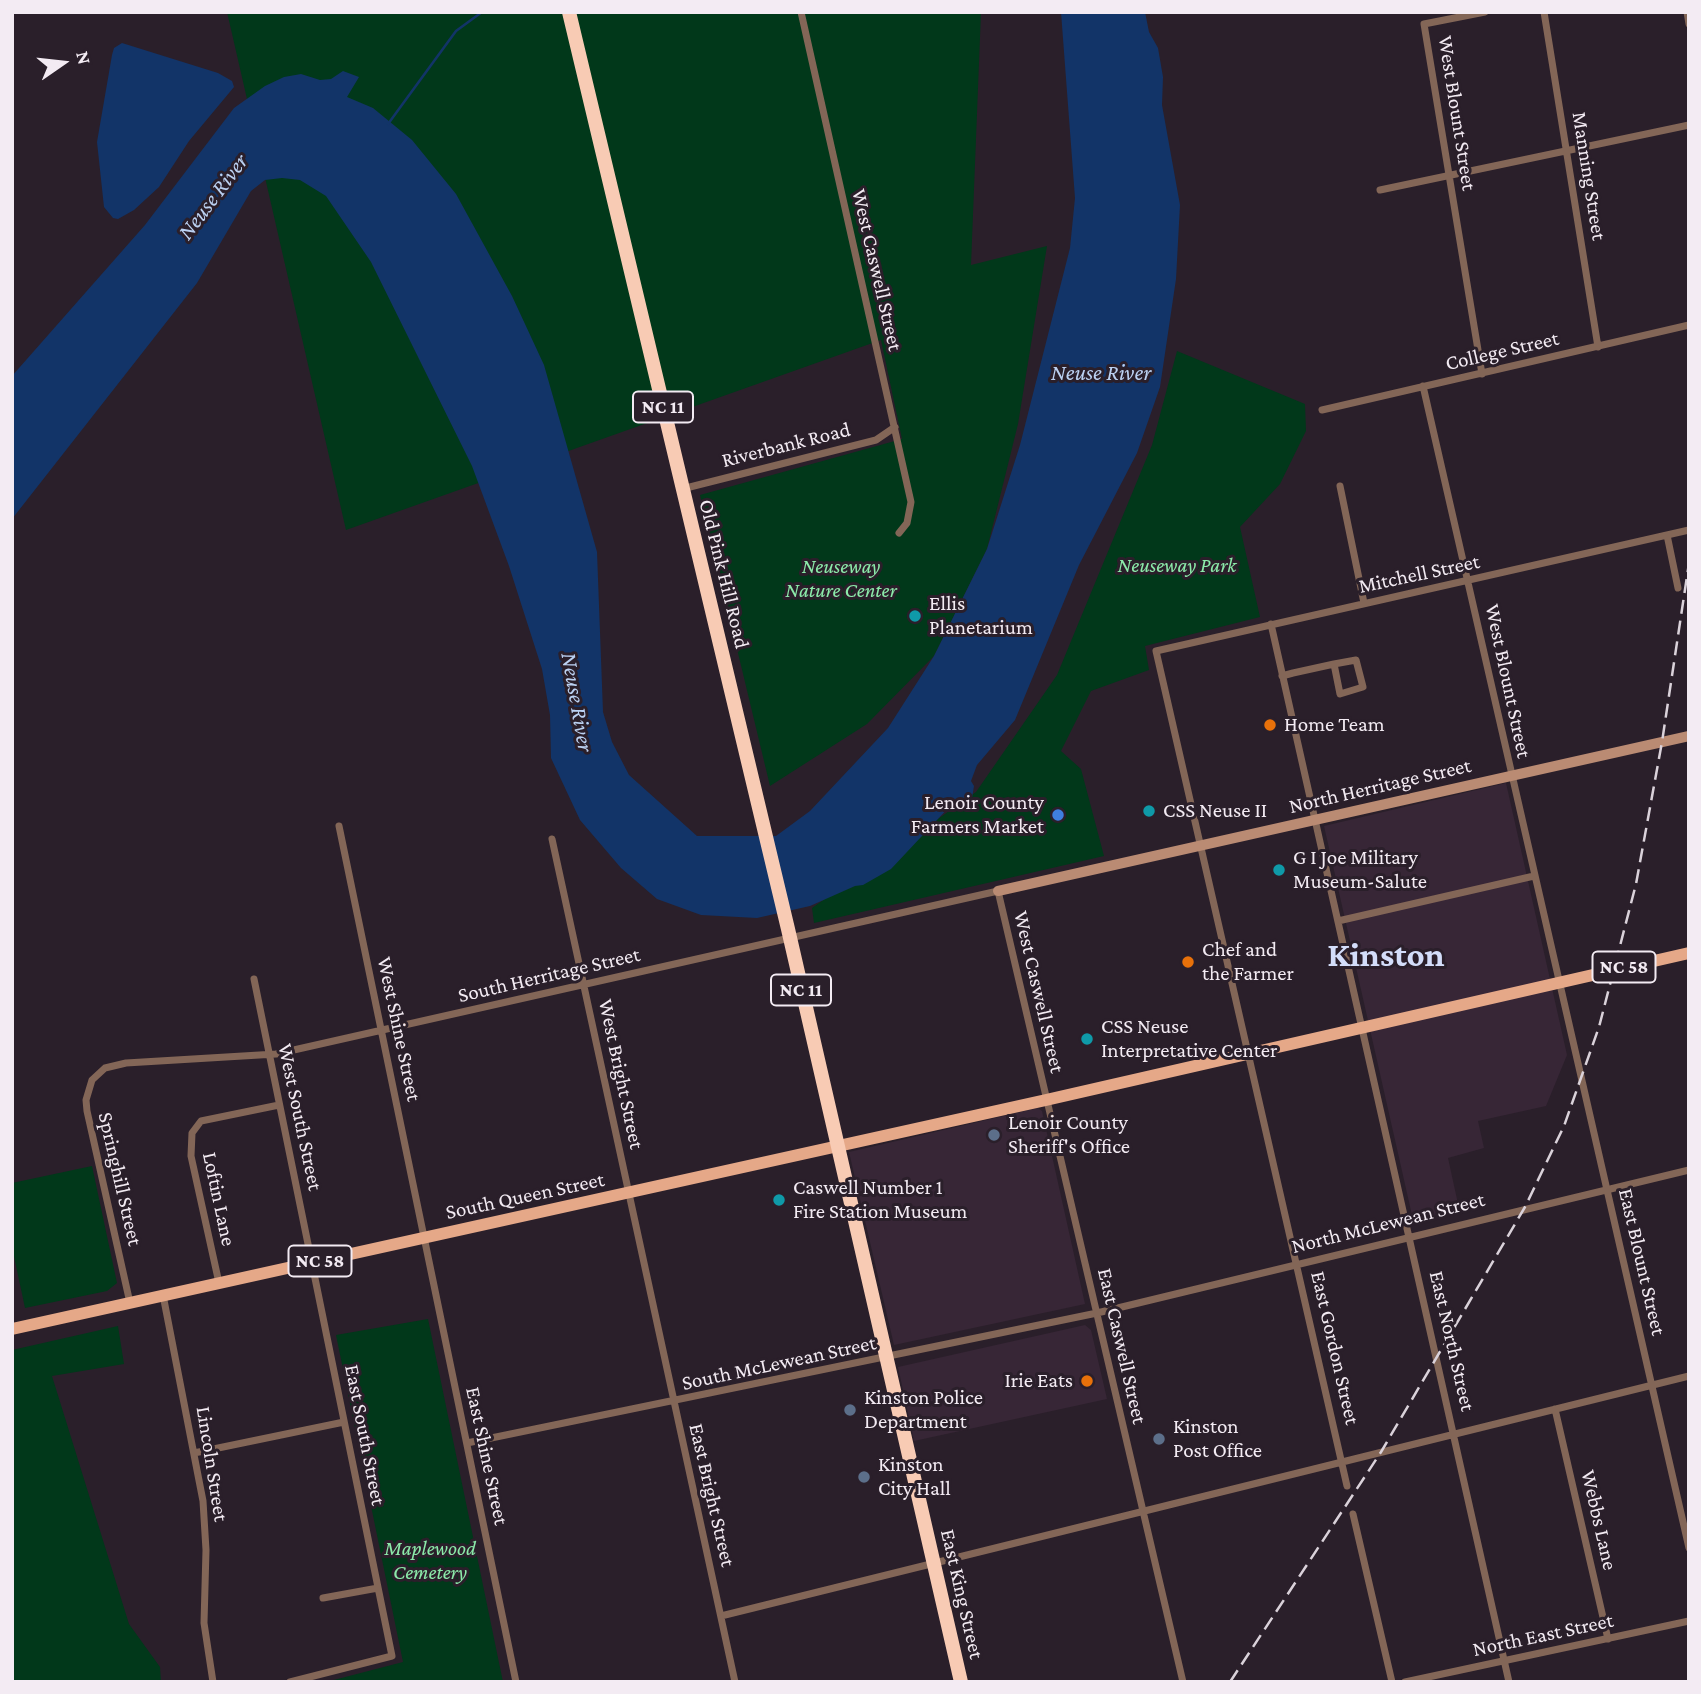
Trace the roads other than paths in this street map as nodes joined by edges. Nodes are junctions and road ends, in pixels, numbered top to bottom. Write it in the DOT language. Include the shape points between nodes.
graph roads {
  1 [pos="569,12"];
  2 [pos="801,12"];
  3 [pos="1485,12"];
  4 [pos="1544,12"];
  5 [pos="1688,12"];
  6 [pos="1689,24"];
  7 [pos="1689,125"];
  8 [pos="1567,150"];
  9 [pos="1450,176"];
  10 [pos="1380,190"];
  11 [pos="1689,325"];
  12 [pos="1598,346"];
  13 [pos="1482,373"];
  14 [pos="1423,386"];
  15 [pos="1322,410"];
  16 [pos="895,427"];
  17 [pos="1340,486"];
  18 [pos="682,489"];
  19 [pos="1689,519"];
  20 [pos="1688,530"];
  21 [pos="899,533"];
  22 [pos="1667,535"];
  23 [pos="1468,582"];
  24 [pos="1678,588"];
  25 [pos="1364,603"];
  26 [pos="1271,624"];
  27 [pos="1156,651"];
  28 [pos="1334,664"];
  29 [pos="1282,676"];
  30 [pos="1689,736"];
  31 [pos="1511,776"];
  32 [pos="1315,820"];
  33 [pos="339,826"];
  34 [pos="552,839"];
  35 [pos="1200,846"];
  36 [pos="1534,876"];
  37 [pos="998,891"];
  38 [pos="1338,921"];
  39 [pos="789,934"];
  40 [pos="1689,953"];
  41 [pos="254,979"];
  42 [pos="1559,983"];
  43 [pos="584,985"];
  44 [pos="1362,1028"];
  45 [pos="381,1030"];
  46 [pos="269,1054"];
  47 [pos="1248,1054"];
  48 [pos="105,1068"];
  49 [pos="1046,1100"];
  50 [pos="279,1105"];
  51 [pos="836,1147"];
  52 [pos="1689,1170"];
  53 [pos="1607,1189"];
  54 [pos="629,1193"];
  55 [pos="1409,1235"];
  56 [pos="425,1238"];
  57 [pos="312,1263"];
  58 [pos="1297,1263"];
  59 [pos="219,1283"];
  60 [pos="163,1296"];
  61 [pos="130,1303"];
  62 [pos="1097,1313"];
  63 [pos="12,1329"];
  64 [pos="885,1359"];
  65 [pos="1689,1376"];
  66 [pos="1652,1385"];
  67 [pos="673,1403"];
  68 [pos="1555,1409"];
  69 [pos="344,1422"];
  70 [pos="1456,1434"];
  71 [pos="467,1443"];
  72 [pos="194,1453"];
  73 [pos="1342,1462"];
  74 [pos="1348,1486"];
  75 [pos="1143,1511"];
  76 [pos="1353,1514"];
  77 [pos="1689,1548"];
  78 [pos="934,1564"];
  79 [pos="378,1587"];
  80 [pos="323,1598"];
  81 [pos="721,1616"];
  82 [pos="1689,1621"];
  83 [pos="1608,1639"];
  84 [pos="1504,1661"];
  85 [pos="212,1682"];
  86 [pos="290,1682"];
  87 [pos="516,1682"];
  88 [pos="735,1682"];
  89 [pos="961,1682"];
  90 [pos="1183,1682"];
  91 [pos="1392,1682"];
  92 [pos="1405,1682"];
  93 [pos="1509,1682"];
  1 -- 18 [label="highway, Old Pink Hill Road / NC 11"];
  2 -- 16 [label="street, West Caswell Street"];
  3 -- 9 [label="street, West Blount Street" via="1424,24"];
  4 -- 8 [label="street, Manning Street"];
  5 -- 6 [label="street"];
  7 -- 8 [label="street"];
  8 -- 9 [label="street"];
  8 -- 12 [label="street, Manning Street"];
  9 -- 10 [label="street"];
  9 -- 13 [label="street, West Blount Street"];
  11 -- 12 [label="street, College Street"];
  12 -- 13 [label="street, College Street"];
  13 -- 14 [label="street, College Street"];
  14 -- 15 [label="street, College Street"];
  14 -- 23 [label="street, West Blount Street"];
  16 -- 18 [label="street, Riverbank Road" via="876,440"];
  16 -- 21 [label="street, West Caswell Street" via="911,502"];
  17 -- 25 [label="street"];
  18 -- 39 [label="highway, Old Pink Hill Road / NC 11"];
  19 -- 20 [label="street"];
  20 -- 22 [label="street, Mitchell Street"];
  22 -- 23 [label="street, Mitchell Street"];
  22 -- 24 [label="street"];
  23 -- 25 [label="street, Mitchell Street"];
  23 -- 31 [label="street, West Blount Street"];
  25 -- 26 [label="street, Mitchell Street"];
  26 -- 27 [label="street, Mitchell Street"];
  26 -- 29 [label="street, East North Street"];
  27 -- 35 [label="street, East Gordon Street"];
  28 -- 28 [label="street" via="1356,660 1363,687 1340,694"];
  28 -- 29 [label="street"];
  29 -- 32 [label="street, East North Street"];
  30 -- 31 [label="street, North Herritage Street"];
  31 -- 32 [label="street, North Herritage Street"];
  31 -- 36 [label="street, West Blount Street"];
  32 -- 35 [label="street, North Herritage Street"];
  32 -- 38 [label="street, East North Street"];
  33 -- 45 [label="street, West Shine Street"];
  34 -- 43 [label="street, West Bright Street"];
  35 -- 37 [label="street, North Herritage Street"];
  35 -- 47 [label="street, East Gordon Street"];
  36 -- 38 [label="street"];
  36 -- 42 [label="street, West Blount Street"];
  37 -- 39 [label="street, South Herritage Street"];
  37 -- 49 [label="street, West Caswell Street"];
  38 -- 44 [label="street, East North Street"];
  39 -- 43 [label="street, South Herritage Street"];
  39 -- 51 [label="highway, Old Pink Hill Road / NC 11"];
  40 -- 42 [label="main road, NC 58"];
  41 -- 46 [label="street, West South Street"];
  42 -- 44 [label="main road, NC 58"];
  42 -- 53 [label="street, East Blount Street"];
  43 -- 45 [label="street, South Herritage Street"];
  43 -- 54 [label="street, West Bright Street"];
  44 -- 47 [label="main road, NC 58"];
  44 -- 55 [label="street, East North Street"];
  45 -- 46 [label="street, South Herritage Street"];
  45 -- 56 [label="street, West Shine Street"];
  46 -- 48 [label="street, South Herritage Street"];
  46 -- 50 [label="street, West South Street"];
  47 -- 49 [label="main road, NC 58"];
  47 -- 58 [label="street, East Gordon Street"];
  48 -- 61 [label="street, Springhill Street" via="92,1080 86,1100"];
  49 -- 51 [label="main road, South Queen Street / NC 58"];
  49 -- 62 [label="street, East Caswell Street"];
  50 -- 57 [label="street, West South Street"];
  50 -- 59 [label="street, Loftin Lane" via="201,1121 192,1133 191,1156"];
  51 -- 54 [label="main road, South Queen Street / NC 58"];
  51 -- 64 [label="highway, East King Street / NC 11"];
  52 -- 53 [label="street, North McLewean Street"];
  53 -- 55 [label="street, North McLewean Street"];
  53 -- 66 [label="street, East Blount Street"];
  54 -- 56 [label="main road, South Queen Street / NC 58"];
  54 -- 67 [label="street, East Bright Street"];
  55 -- 58 [label="street, North McLewean Street"];
  55 -- 70 [label="street, East North Street"];
  56 -- 57 [label="main road, South Queen Street / NC 58"];
  56 -- 71 [label="street, East Shine Street"];
  57 -- 59 [label="main road, South Queen Street / NC 58"];
  57 -- 69 [label="street, East South Street"];
  58 -- 62 [label="street, North McLewean Street"];
  58 -- 73 [label="street, East Gordon Street"];
  59 -- 60 [label="main road, South Queen Street / NC 58"];
  60 -- 61 [label="main road, South Queen Street / NC 58"];
  60 -- 72 [label="street, Lincoln Street"];
  61 -- 63 [label="main road, South Queen Street / NC 58"];
  62 -- 64 [label="street, South McLewean Street"];
  62 -- 75 [label="street, East Caswell Street"];
  64 -- 67 [label="street, South McLewean Street"];
  64 -- 78 [label="highway, East King Street / NC 11"];
  65 -- 66 [label="street"];
  66 -- 68 [label="street"];
  66 -- 77 [label="street, East Blount Street"];
  67 -- 71 [label="street, South McLewean Street"];
  67 -- 81 [label="street, East Bright Street"];
  68 -- 70 [label="street"];
  68 -- 83 [label="street, Webbs Lane"];
  69 -- 72 [label="street"];
  69 -- 79 [label="street, East South Street"];
  70 -- 73 [label="street"];
  70 -- 84 [label="street, East North Street"];
  71 -- 87 [label="street, East Shine Street"];
  72 -- 85 [label="street, Lincoln Street" via="205,1522 204,1623"];
  73 -- 74 [label="street, East Gordon Street"];
  73 -- 75 [label="street"];
  75 -- 78 [label="street"];
  75 -- 90 [label="street, East Caswell Street"];
  76 -- 91 [label="street"];
  78 -- 81 [label="street"];
  78 -- 89 [label="highway, East King Street / NC 11"];
  79 -- 80 [label="street"];
  79 -- 86 [label="street, East South Street" via="392,1656"];
  81 -- 88 [label="street, East Bright Street"];
  82 -- 83 [label="street, North East Street"];
  83 -- 84 [label="street, North East Street"];
  84 -- 92 [label="street, North East Street"];
  84 -- 93 [label="street, East North Street"];
}
